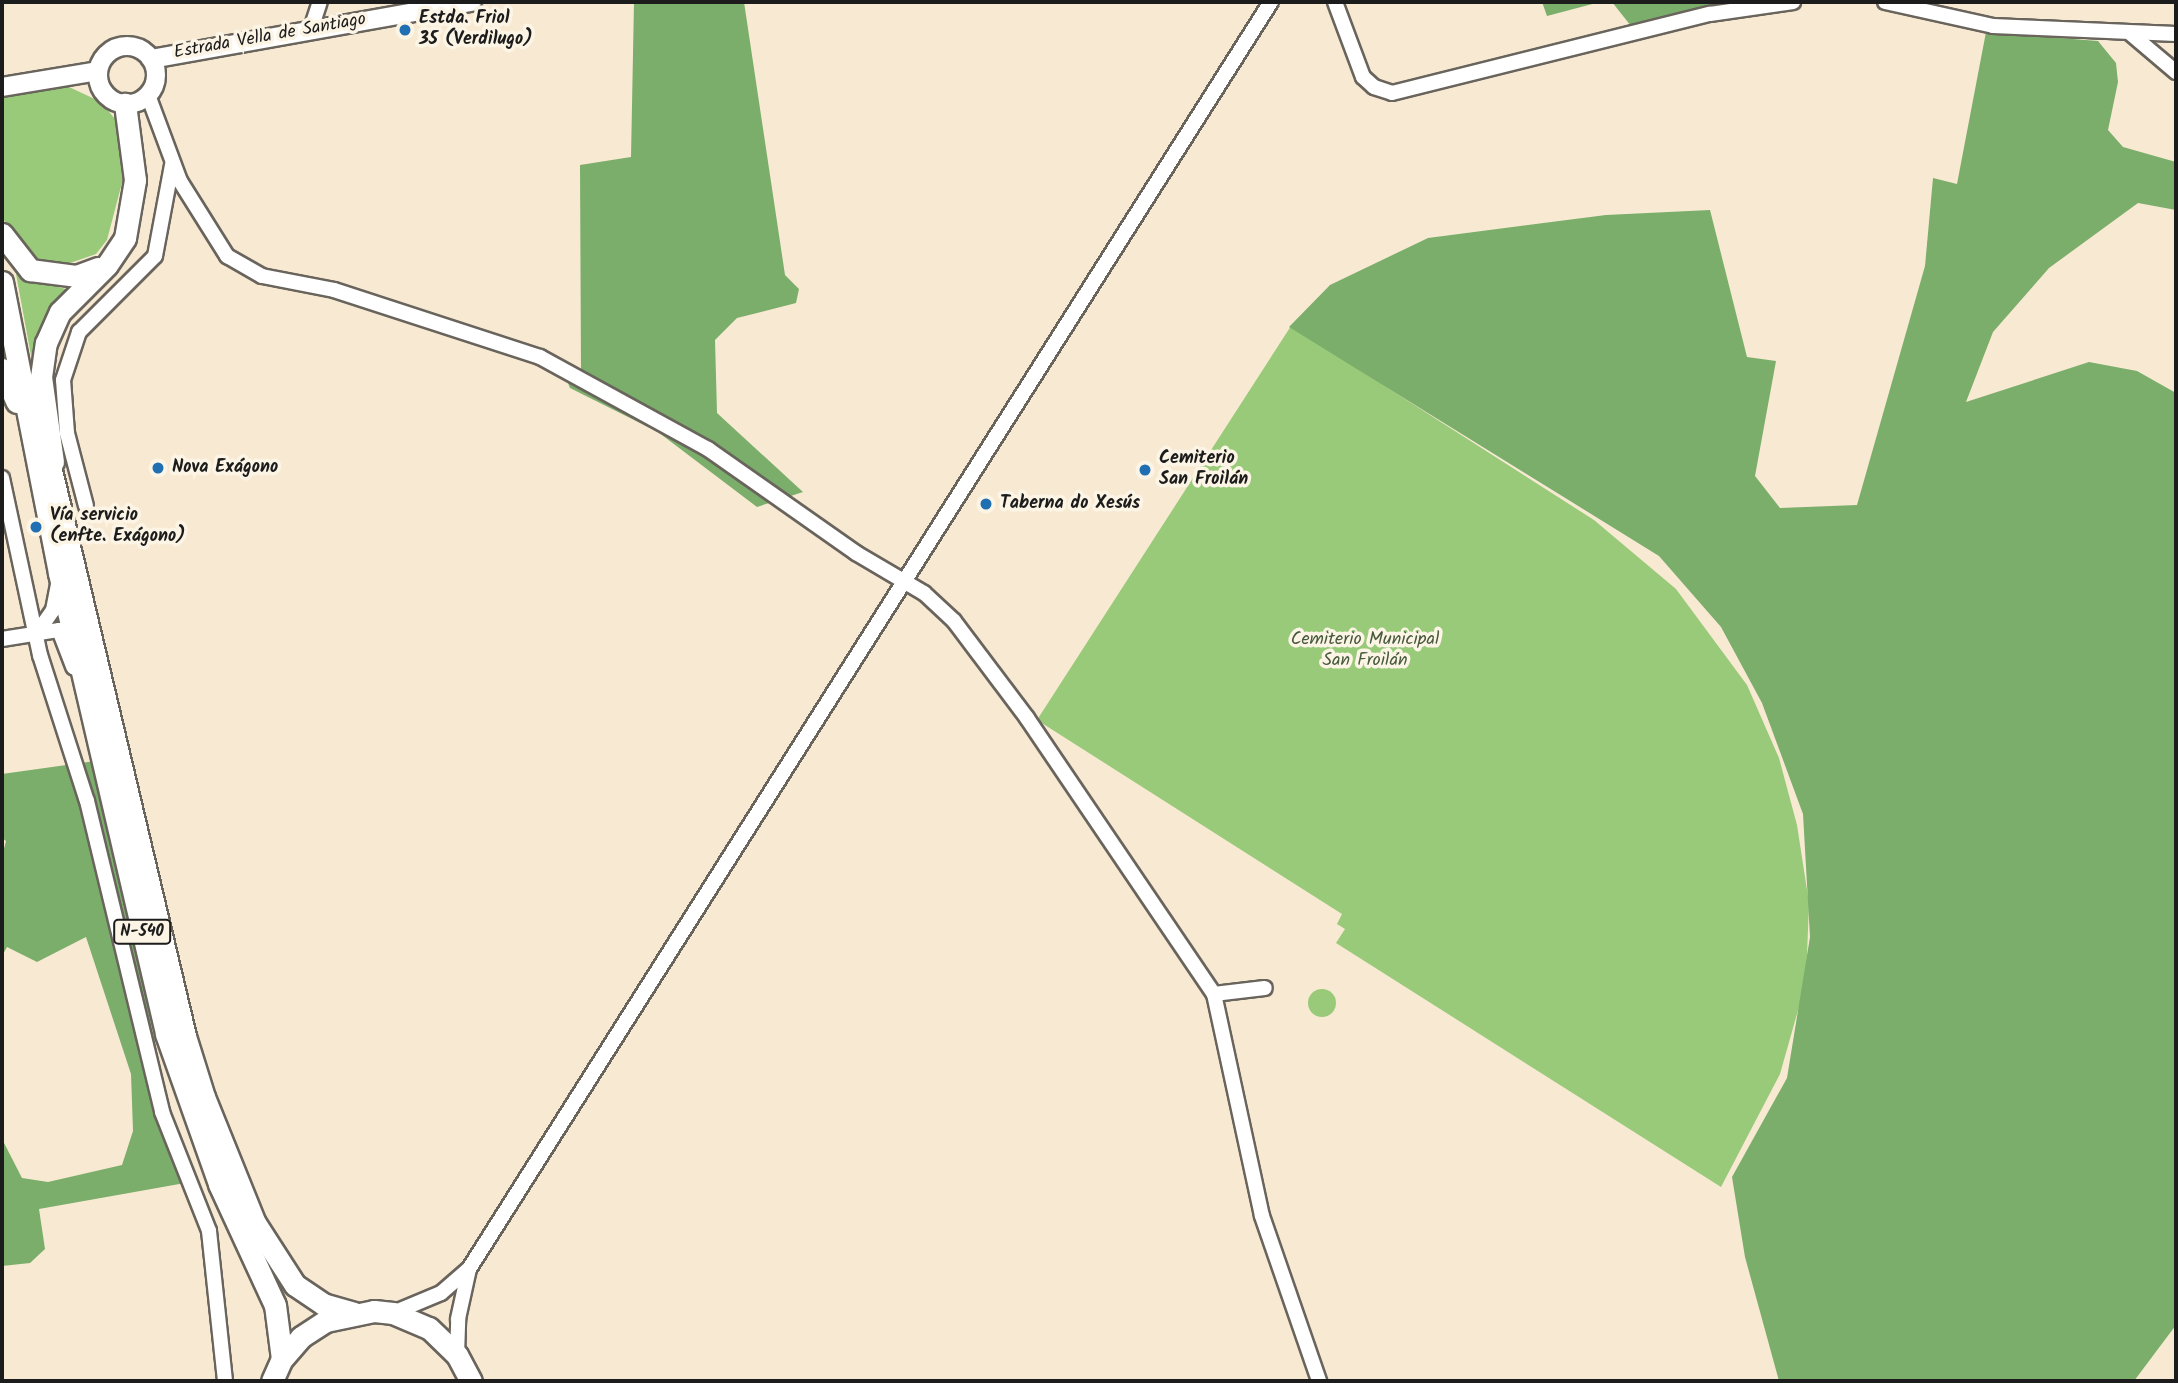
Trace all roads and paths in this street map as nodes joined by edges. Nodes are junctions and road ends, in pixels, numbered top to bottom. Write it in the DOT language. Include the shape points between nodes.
graph roads {
  1 [pos="320,2"];
  2 [pos="472,2"];
  3 [pos="1271,2"];
  4 [pos="1335,2"];
  5 [pos="1793,2"];
  6 [pos="1885,2"];
  7 [pos="311,29"];
  8 [pos="2131,34"];
  9 [pos="2176,34"];
  10 [pos="151,60"];
  11 [pos="98,71"];
  12 [pos="2176,72"];
  13 [pos="2,88"];
  14 [pos="148,95"];
  15 [pos="125,104"];
  16 [pos="172,163"];
  17 [pos="2,234"];
  18 [pos="107,265"];
  19 [pos="2,282"];
  20 [pos="11,366"];
  21 [pos="2,478"];
  22 [pos="49,488"];
  23 [pos="86,506"];
  24 [pos="59,573"];
  25 [pos="906,582"];
  26 [pos="37,633"];
  27 [pos="2,639"];
  28 [pos="87,693"];
  29 [pos="1265,988"];
  30 [pos="1214,994"];
  31 [pos="469,1269"];
  32 [pos="354,1313"];
  33 [pos="393,1313"];
  34 [pos="457,1354"];
  35 [pos="282,1359"];
  36 [pos="225,1381"];
  37 [pos="272,1381"];
  38 [pos="471,1381"];
  39 [pos="1319,1381"];
  1 -- 7 [label="street"];
  2 -- 7 [label="main road, Estrada Vella de Santiago"];
  3 -- 25 [label="street"];
  4 -- 5 [label="street" via="1363,77 1392,93 1710,14"];
  6 -- 8 [label="street" via="1993,26"];
  7 -- 10 [label="main road, Estrada Vella de Santiago"];
  8 -- 9 [label="street"];
  8 -- 12 [label="street"];
  10 -- 11 [label="main road, Estrada Vella de Santiago" via="133,46 116,47 103,57"];
  10 -- 14 [label="main road, Estrada Vella de Santiago" via="156,78"];
  11 -- 13 [label="main road"];
  11 -- 15 [label="main road" via="103,91"];
  14 -- 15 [label="main road"];
  14 -- 16 [label="street"];
  15 -- 18 [label="highway" via="135,180 125,238"];
  16 -- 23 [label="street" via="155,256 79,332 63,380 67,433"];
  16 -- 25 [label="street" via="227,256 262,276 334,290 541,357 708,449 856,553"];
  17 -- 18 [label="highway" via="30,270 76,276"];
  18 -- 22 [label="highway" via="60,312 46,343 41,377"];
  19 -- 20 [label="highway"];
  20 -- 22 [label="highway" via="14,391"];
  21 -- 26 [label="street"];
  22 -- 24 [label="highway, N-540"];
  22 -- 32 [label="highway, N-540" via="204,1097 255,1223 295,1285 323,1304"];
  24 -- 26 [label="street" via="53,610"];
  24 -- 28 [label="highway, N-540"];
  25 -- 30 [label="street" via="954,621 1012,698"];
  25 -- 31 [label="street"];
  26 -- 27 [label="street"];
  26 -- 28 [label="street" via="59,631"];
  26 -- 36 [label="street" via="87,801 162,1112 209,1231"];
  28 -- 35 [label="highway, N-540" via="179,1081 219,1184 275,1306"];
  29 -- 30 [label="street"];
  30 -- 39 [label="street" via="1262,1216"];
  31 -- 33 [label="street" via="441,1293"];
  31 -- 34 [label="street" via="458,1320"];
  32 -- 33 [label="highway, N-540"];
  32 -- 35 [label="highway, N-540" via="326,1321 302,1337"];
  33 -- 34 [label="highway, N-540" via="429,1328"];
  34 -- 38 [label="highway, N-540"];
  35 -- 37 [label="highway, N-540"];
}
